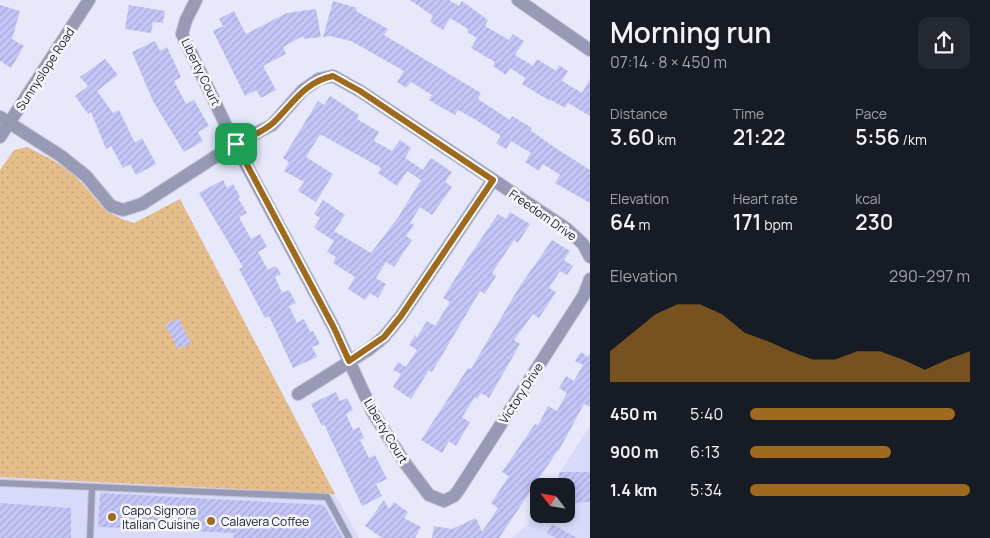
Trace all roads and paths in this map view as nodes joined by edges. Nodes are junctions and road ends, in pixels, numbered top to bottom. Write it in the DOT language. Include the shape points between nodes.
graph roads {
  1 [pos="89,0"];
  2 [pos="196,0"];
  3 [pos="518,0"];
  4 [pos="590,50"];
  5 [pos="5,120"];
  6 [pos="0,137"];
  7 [pos="236,144"];
  8 [pos="493,180"];
  9 [pos="590,257"];
  10 [pos="590,279"];
  11 [pos="349,361"];
  12 [pos="298,394"];
  13 [pos="0,483"];
  14 [pos="92,487"];
  15 [pos="444,500"];
  16 [pos="90,538"];
  17 [pos="350,538"];
  1 -- 5 [label="street, Sunnyslope Road"];
  2 -- 7 [label="street, Liberty Court" via="182,34"];
  3 -- 4 [label="street"];
  5 -- 6 [label="street, Sunnyslope Road"];
  5 -- 7 [label="street, Freedom Drive" via="61,156 86,176 111,206 123,210 142,204"];
  7 -- 8 [label="street, Freedom Drive" via="272,125 303,90 319,79 333,76"];
  7 -- 11 [label="street, Liberty Court"];
  8 -- 9 [label="street, Freedom Drive" via="567,229"];
  8 -- 11 [label="street" via="401,316 384,337"];
  10 -- 15 [label="street, Victory Drive" via="584,294 464,483 454,496"];
  11 -- 12 [label="street"];
  11 -- 15 [label="street, Liberty Court" via="373,413 405,463 429,495"];
  13 -- 14 [label="lane"];
  14 -- 16 [label="lane"];
  14 -- 17 [label="lane" via="326,497"];
}
